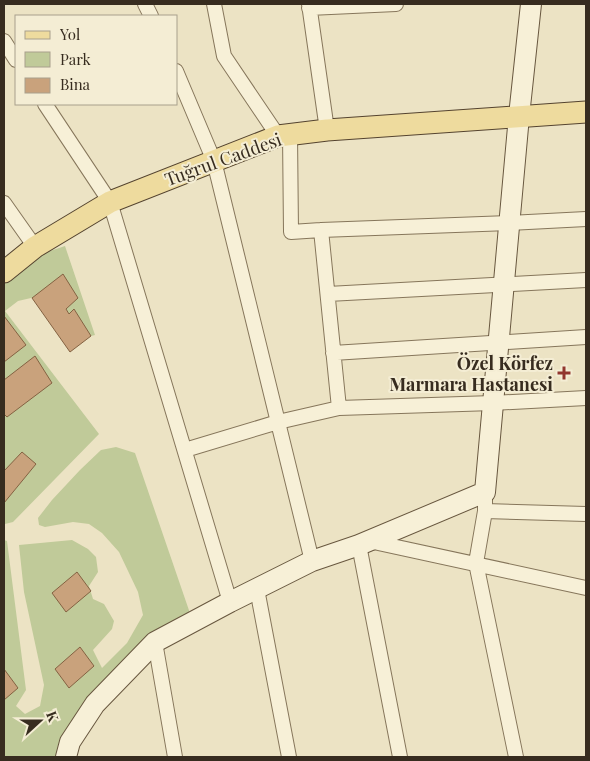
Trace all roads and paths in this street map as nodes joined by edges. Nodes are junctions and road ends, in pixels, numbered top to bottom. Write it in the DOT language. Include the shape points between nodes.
graph roads {
  1 [pos="214,4"];
  2 [pos="396,4"];
  3 [pos="531,4"];
  4 [pos="309,6"];
  5 [pos="4,41"];
  6 [pos="15,58"];
  7 [pos="178,76"];
  8 [pos="46,105"];
  9 [pos="586,112"];
  10 [pos="519,116"];
  11 [pos="327,130"];
  12 [pos="284,135"];
  13 [pos="214,161"];
  14 [pos="110,202"];
  15 [pos="4,203"];
  16 [pos="586,219"];
  17 [pos="509,224"];
  18 [pos="322,230"];
  19 [pos="36,247"];
  20 [pos="4,272"];
  21 [pos="586,280"];
  22 [pos="504,284"];
  23 [pos="328,294"];
  24 [pos="586,337"];
  25 [pos="498,343"];
  26 [pos="333,354"];
  27 [pos="586,398"];
  28 [pos="493,403"];
  29 [pos="339,408"];
  30 [pos="278,422"];
  31 [pos="185,450"];
  32 [pos="485,492"];
  33 [pos="485,511"];
  34 [pos="586,514"];
  35 [pos="364,543"];
  36 [pos="312,561"];
  37 [pos="476,564"];
  38 [pos="586,588"];
  39 [pos="257,589"];
  40 [pos="230,602"];
  41 [pos="155,642"];
  42 [pos="66,757"];
  43 [pos="176,757"];
  44 [pos="289,757"];
  45 [pos="400,757"];
  46 [pos="516,757"];
  1 -- 12 [label="street" via="224,56"];
  2 -- 4 [label="street"];
  3 -- 10 [label="street"];
  4 -- 11 [label="street"];
  5 -- 6 [label="street"];
  7 -- 13 [label="street"];
  8 -- 14 [label="street"];
  9 -- 10 [label="main road, Tuğrul Caddesi"];
  10 -- 11 [label="main road, Tuğrul Caddesi"];
  10 -- 17 [label="street"];
  11 -- 12 [label="main road, Tuğrul Caddesi"];
  12 -- 13 [label="main road, Tuğrul Caddesi"];
  12 -- 18 [label="street" via="291,232"];
  13 -- 14 [label="main road, Tuğrul Caddesi"];
  13 -- 30 [label="street"];
  14 -- 19 [label="main road, Tuğrul Caddesi"];
  14 -- 31 [label="street"];
  15 -- 19 [label="street"];
  16 -- 17 [label="street"];
  17 -- 18 [label="street"];
  17 -- 22 [label="street"];
  18 -- 23 [label="street"];
  19 -- 20 [label="main road, Tuğrul Caddesi"];
  21 -- 22 [label="street"];
  22 -- 23 [label="street"];
  22 -- 25 [label="street"];
  23 -- 26 [label="street"];
  24 -- 25 [label="street"];
  25 -- 26 [label="street"];
  25 -- 28 [label="street"];
  26 -- 29 [label="street"];
  27 -- 28 [label="street"];
  28 -- 29 [label="street"];
  28 -- 32 [label="street"];
  29 -- 30 [label="street"];
  30 -- 31 [label="street"];
  30 -- 36 [label="street"];
  31 -- 40 [label="street"];
  32 -- 33 [label="street"];
  32 -- 35 [label="street"];
  33 -- 34 [label="street"];
  33 -- 37 [label="street"];
  35 -- 36 [label="street"];
  35 -- 37 [label="street"];
  35 -- 45 [label="street"];
  36 -- 39 [label="street"];
  37 -- 38 [label="street"];
  37 -- 46 [label="street"];
  39 -- 40 [label="street"];
  39 -- 44 [label="street"];
  40 -- 41 [label="street"];
  41 -- 42 [label="street" via="95,704 70,742"];
  41 -- 43 [label="street"];
}
